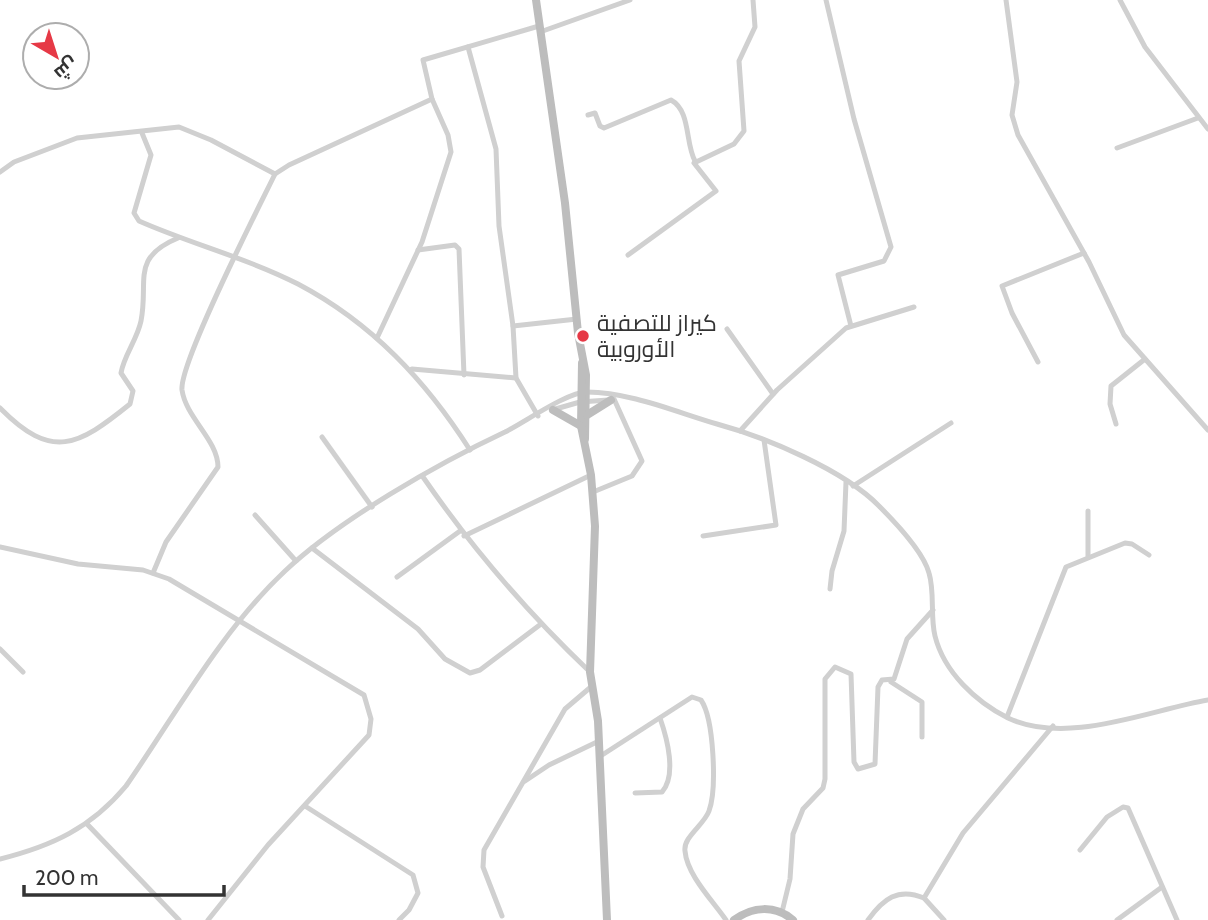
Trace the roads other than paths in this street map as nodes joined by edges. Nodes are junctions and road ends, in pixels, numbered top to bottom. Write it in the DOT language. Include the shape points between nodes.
graph roads {
  1 [pos="536,0"];
  2 [pos="631,0"];
  3 [pos="753,0"];
  4 [pos="826,0"];
  5 [pos="1006,0"];
  6 [pos="1120,0"];
  7 [pos="539,29"];
  8 [pos="468,47"];
  9 [pos="432,99"];
  10 [pos="588,114"];
  11 [pos="1198,118"];
  12 [pos="1208,129"];
  13 [pos="142,133"];
  14 [pos="1117,148"];
  15 [pos="695,161"];
  16 [pos="0,172"];
  17 [pos="275,174"];
  18 [pos="180,237"];
  19 [pos="418,250"];
  20 [pos="1084,253"];
  21 [pos="628,255"];
  22 [pos="236,257"];
  23 [pos="915,307"];
  24 [pos="577,319"];
  25 [pos="513,326"];
  26 [pos="851,326"];
  27 [pos="727,329"];
  28 [pos="377,338"];
  29 [pos="1144,359"];
  30 [pos="1038,362"];
  31 [pos="412,369"];
  32 [pos="464,374"];
  33 [pos="516,378"];
  34 [pos="584,392"];
  35 [pos="773,394"];
  36 [pos="615,399"];
  37 [pos="584,402"];
  38 [pos="0,408"];
  39 [pos="550,410"];
  40 [pos="538,415"];
  41 [pos="587,415"];
  42 [pos="951,423"];
  43 [pos="1116,424"];
  44 [pos="581,426"];
  45 [pos="1208,430"];
  46 [pos="740,431"];
  47 [pos="322,437"];
  48 [pos="585,439"];
  49 [pos="764,440"];
  50 [pos="470,450"];
  51 [pos="592,475"];
  52 [pos="423,477"];
  53 [pos="846,482"];
  54 [pos="853,486"];
  55 [pos="593,492"];
  56 [pos="372,508"];
  57 [pos="1088,511"];
  58 [pos="255,516"];
  59 [pos="462,533"];
  60 [pos="703,536"];
  61 [pos="0,547"];
  62 [pos="312,548"];
  63 [pos="1149,555"];
  64 [pos="1088,556"];
  65 [pos="296,561"];
  66 [pos="153,573"];
  67 [pos="397,577"];
  68 [pos="830,589"];
  69 [pos="933,610"];
  70 [pos="239,623"];
  71 [pos="541,625"];
  72 [pos="0,649"];
  73 [pos="23,672"];
  74 [pos="590,672"];
  75 [pos="891,682"];
  76 [pos="592,687"];
  77 [pos="1208,699"];
  78 [pos="660,718"];
  79 [pos="1007,718"];
  80 [pos="1053,726"];
  81 [pos="922,737"];
  82 [pos="599,741"];
  83 [pos="599,757"];
  84 [pos="522,783"];
  85 [pos="635,793"];
  86 [pos="305,806"];
  87 [pos="87,824"];
  88 [pos="1080,850"];
  89 [pos="0,859"];
  90 [pos="1162,887"];
  91 [pos="924,898"];
  92 [pos="782,912"];
  93 [pos="502,916"];
  94 [pos="179,920"];
  95 [pos="208,920"];
  96 [pos="398,920"];
  97 [pos="607,920"];
  98 [pos="726,920"];
  99 [pos="734,920"];
  100 [pos="793,920"];
  101 [pos="868,920"];
  102 [pos="944,920"];
  103 [pos="1117,920"];
  104 [pos="1177,920"];
  1 -- 7 [label="street"];
  2 -- 7 [label="street"];
  3 -- 15 [label="street" via="755,27 739,61 744,131 734,144"];
  4 -- 26 [label="street" via="891,247 884,261 838,275"];
  5 -- 20 [label="street" via="1017,82 1012,108 1016,129"];
  6 -- 11 [label="street" via="1145,47"];
  7 -- 8 [label="street"];
  7 -- 24 [label="street"];
  8 -- 9 [label="street" via="423,60"];
  8 -- 25 [label="street" via="496,149 499,226"];
  9 -- 17 [label="street"];
  9 -- 19 [label="street" via="451,152"];
  10 -- 15 [label="street" via="595,113 604,128 671,100 682,109"];
  11 -- 12 [label="street"];
  11 -- 14 [label="street"];
  13 -- 16 [label="street" via="76,138"];
  13 -- 17 [label="street" via="187,129"];
  13 -- 18 [label="street" via="151,155 134,212 139,221"];
  15 -- 21 [label="street" via="715,193"];
  17 -- 22 [label="street"];
  18 -- 22 [label="street"];
  18 -- 38 [label="street" via="156,249 144,269 142,319 121,369 133,391 130,404 89,436 61,444 39,440"];
  19 -- 28 [label="street"];
  19 -- 32 [label="street" via="459,248"];
  20 -- 29 [label="street" via="1115,320"];
  20 -- 30 [label="street" via="1002,286"];
  22 -- 28 [label="street" via="298,285"];
  22 -- 66 [label="street" via="182,379 189,412 218,467 166,542"];
  23 -- 26 [label="street"];
  24 -- 25 [label="street"];
  24 -- 34 [label="street"];
  25 -- 33 [label="street"];
  26 -- 35 [label="street"];
  27 -- 35 [label="street"];
  28 -- 31 [label="street"];
  29 -- 43 [label="street" via="1111,386"];
  29 -- 45 [label="street"];
  31 -- 32 [label="street"];
  31 -- 50 [label="street"];
  32 -- 33 [label="street"];
  33 -- 40 [label="street"];
  34 -- 36 [label="street"];
  34 -- 37 [label="street"];
  34 -- 39 [label="street"];
  35 -- 46 [label="street"];
  36 -- 37 [label="street"];
  36 -- 41 [label="street"];
  36 -- 46 [label="street"];
  36 -- 55 [label="street" via="642,461 632,476"];
  37 -- 39 [label="street"];
  37 -- 41 [label="street"];
  37 -- 44 [label="street"];
  39 -- 40 [label="street"];
  39 -- 44 [label="street"];
  40 -- 50 [label="street"];
  41 -- 48 [label="street"];
  42 -- 54 [label="street"];
  44 -- 48 [label="street"];
  46 -- 49 [label="street"];
  47 -- 56 [label="street"];
  48 -- 51 [label="street"];
  49 -- 53 [label="street"];
  49 -- 60 [label="street" via="776,525"];
  50 -- 52 [label="street"];
  51 -- 55 [label="street"];
  51 -- 59 [label="street"];
  52 -- 56 [label="street"];
  52 -- 59 [label="street"];
  53 -- 54 [label="street"];
  53 -- 68 [label="street" via="844,531"];
  54 -- 69 [label="street" via="880,506 918,549 929,573"];
  55 -- 74 [label="street"];
  56 -- 62 [label="street"];
  57 -- 64 [label="street"];
  58 -- 65 [label="street"];
  59 -- 67 [label="street"];
  59 -- 71 [label="street"];
  61 -- 66 [label="street" via="78,564"];
  62 -- 65 [label="street"];
  62 -- 71 [label="street" via="418,629 445,659 470,673"];
  63 -- 64 [label="street" via="1129,543"];
  64 -- 79 [label="street" via="1062,571"];
  65 -- 70 [label="street"];
  66 -- 70 [label="street"];
  69 -- 75 [label="street" via="907,639"];
  69 -- 79 [label="street" via="935,638 953,672 981,702"];
  70 -- 86 [label="street" via="338,677 367,699 372,719 369,735"];
  70 -- 87 [label="street" via="126,786"];
  71 -- 74 [label="street"];
  72 -- 73 [label="street"];
  74 -- 76 [label="street"];
  75 -- 81 [label="street" via="922,702"];
  75 -- 92 [label="street" via="882,680 878,688 877,760 863,770 854,762 851,674 835,667 825,679 825,779 823,788 803,809 793,834"];
  76 -- 82 [label="street"];
  76 -- 84 [label="street" via="565,709"];
  77 -- 80 [label="street" via="1121,722"];
  78 -- 83 [label="street"];
  78 -- 85 [label="street" via="669,752 666,788"];
  78 -- 98 [label="street" via="692,697 704,704 713,768 712,800 684,851"];
  79 -- 80 [label="street"];
  80 -- 91 [label="street" via="963,833"];
  82 -- 83 [label="street"];
  82 -- 84 [label="street"];
  83 -- 97 [label="street"];
  84 -- 93 [label="street" via="482,858"];
  86 -- 95 [label="street"];
  86 -- 96 [label="street" via="413,875 418,893"];
  87 -- 89 [label="street" via="54,843"];
  87 -- 94 [label="street"];
  88 -- 90 [label="street" via="1116,809 1128,808"];
  90 -- 103 [label="street"];
  90 -- 104 [label="street"];
  91 -- 101 [label="street" via="911,893 895,895 882,902"];
  91 -- 102 [label="street"];
  92 -- 99 [label="street" via="758,909"];
  92 -- 100 [label="street"];
}
